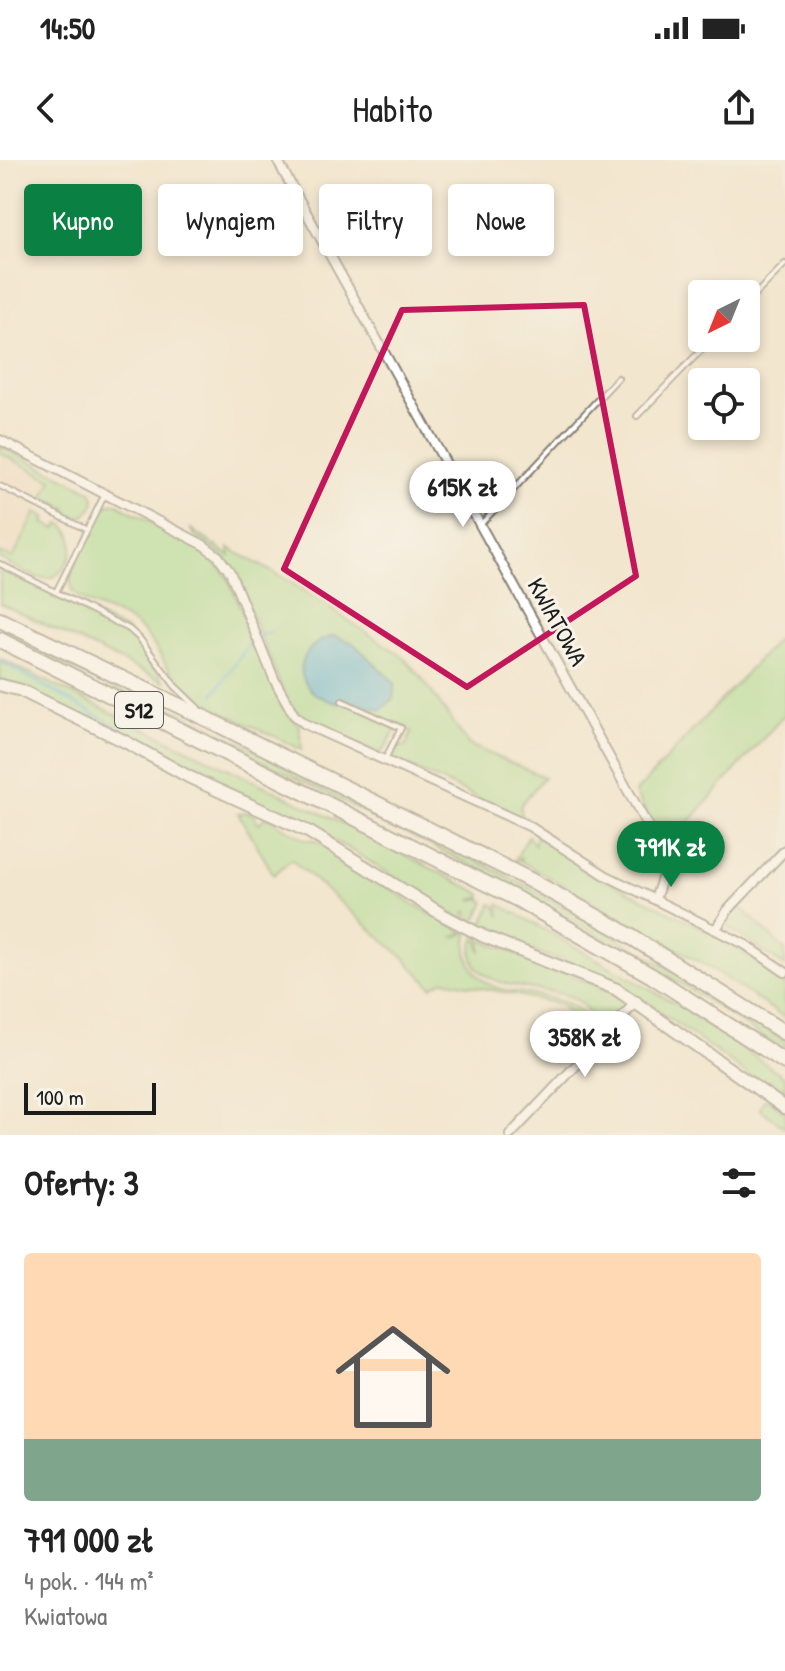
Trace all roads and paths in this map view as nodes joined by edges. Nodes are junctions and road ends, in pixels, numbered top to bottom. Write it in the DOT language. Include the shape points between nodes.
graph roads {
  1 [pos="277,160"];
  2 [pos="785,264"];
  3 [pos="760,290"];
  4 [pos="699,352"];
  5 [pos="618,378"];
  6 [pos="637,416"];
  7 [pos="0,440"];
  8 [pos="0,486"];
  9 [pos="105,494"];
  10 [pos="480,525"];
  11 [pos="87,530"];
  12 [pos="0,564"];
  13 [pos="56,592"];
  14 [pos="0,620"];
  15 [pos="0,640"];
  16 [pos="0,685"];
  17 [pos="342,701"];
  18 [pos="211,721"];
  19 [pos="384,761"];
  20 [pos="785,850"];
  21 [pos="655,899"];
  22 [pos="716,929"];
  23 [pos="785,972"];
  24 [pos="637,1001"];
  25 [pos="785,1033"];
  26 [pos="785,1062"];
  27 [pos="785,1108"];
  28 [pos="510,1135"];
  1 -- 10 [label="street, KWIATOWA"];
  2 -- 3 [label="lane"];
  4 -- 6 [label="lane"];
  5 -- 10 [label="lane"];
  7 -- 9 [label="street"];
  8 -- 11 [label="lane"];
  9 -- 11 [label="lane"];
  9 -- 19 [label="street" via="218,556 294,715"];
  10 -- 21 [label="street, KWIATOWA" via="661,850 665,870"];
  11 -- 13 [label="lane"];
  12 -- 13 [label="lane"];
  13 -- 18 [label="lane" via="129,629"];
  14 -- 18 [label="highway, S12"];
  15 -- 26 [label="highway, S12" via="517,899 652,976"];
  16 -- 24 [label="street" via="20,690 309,832 483,936"];
  17 -- 19 [label="lane" via="401,728"];
  18 -- 25 [label="highway, S12" via="526,878"];
  19 -- 21 [label="street" via="519,822"];
  20 -- 22 [label="street"];
  21 -- 22 [label="street"];
  22 -- 23 [label="street"];
  24 -- 27 [label="street"];
  24 -- 28 [label="street"];
}
